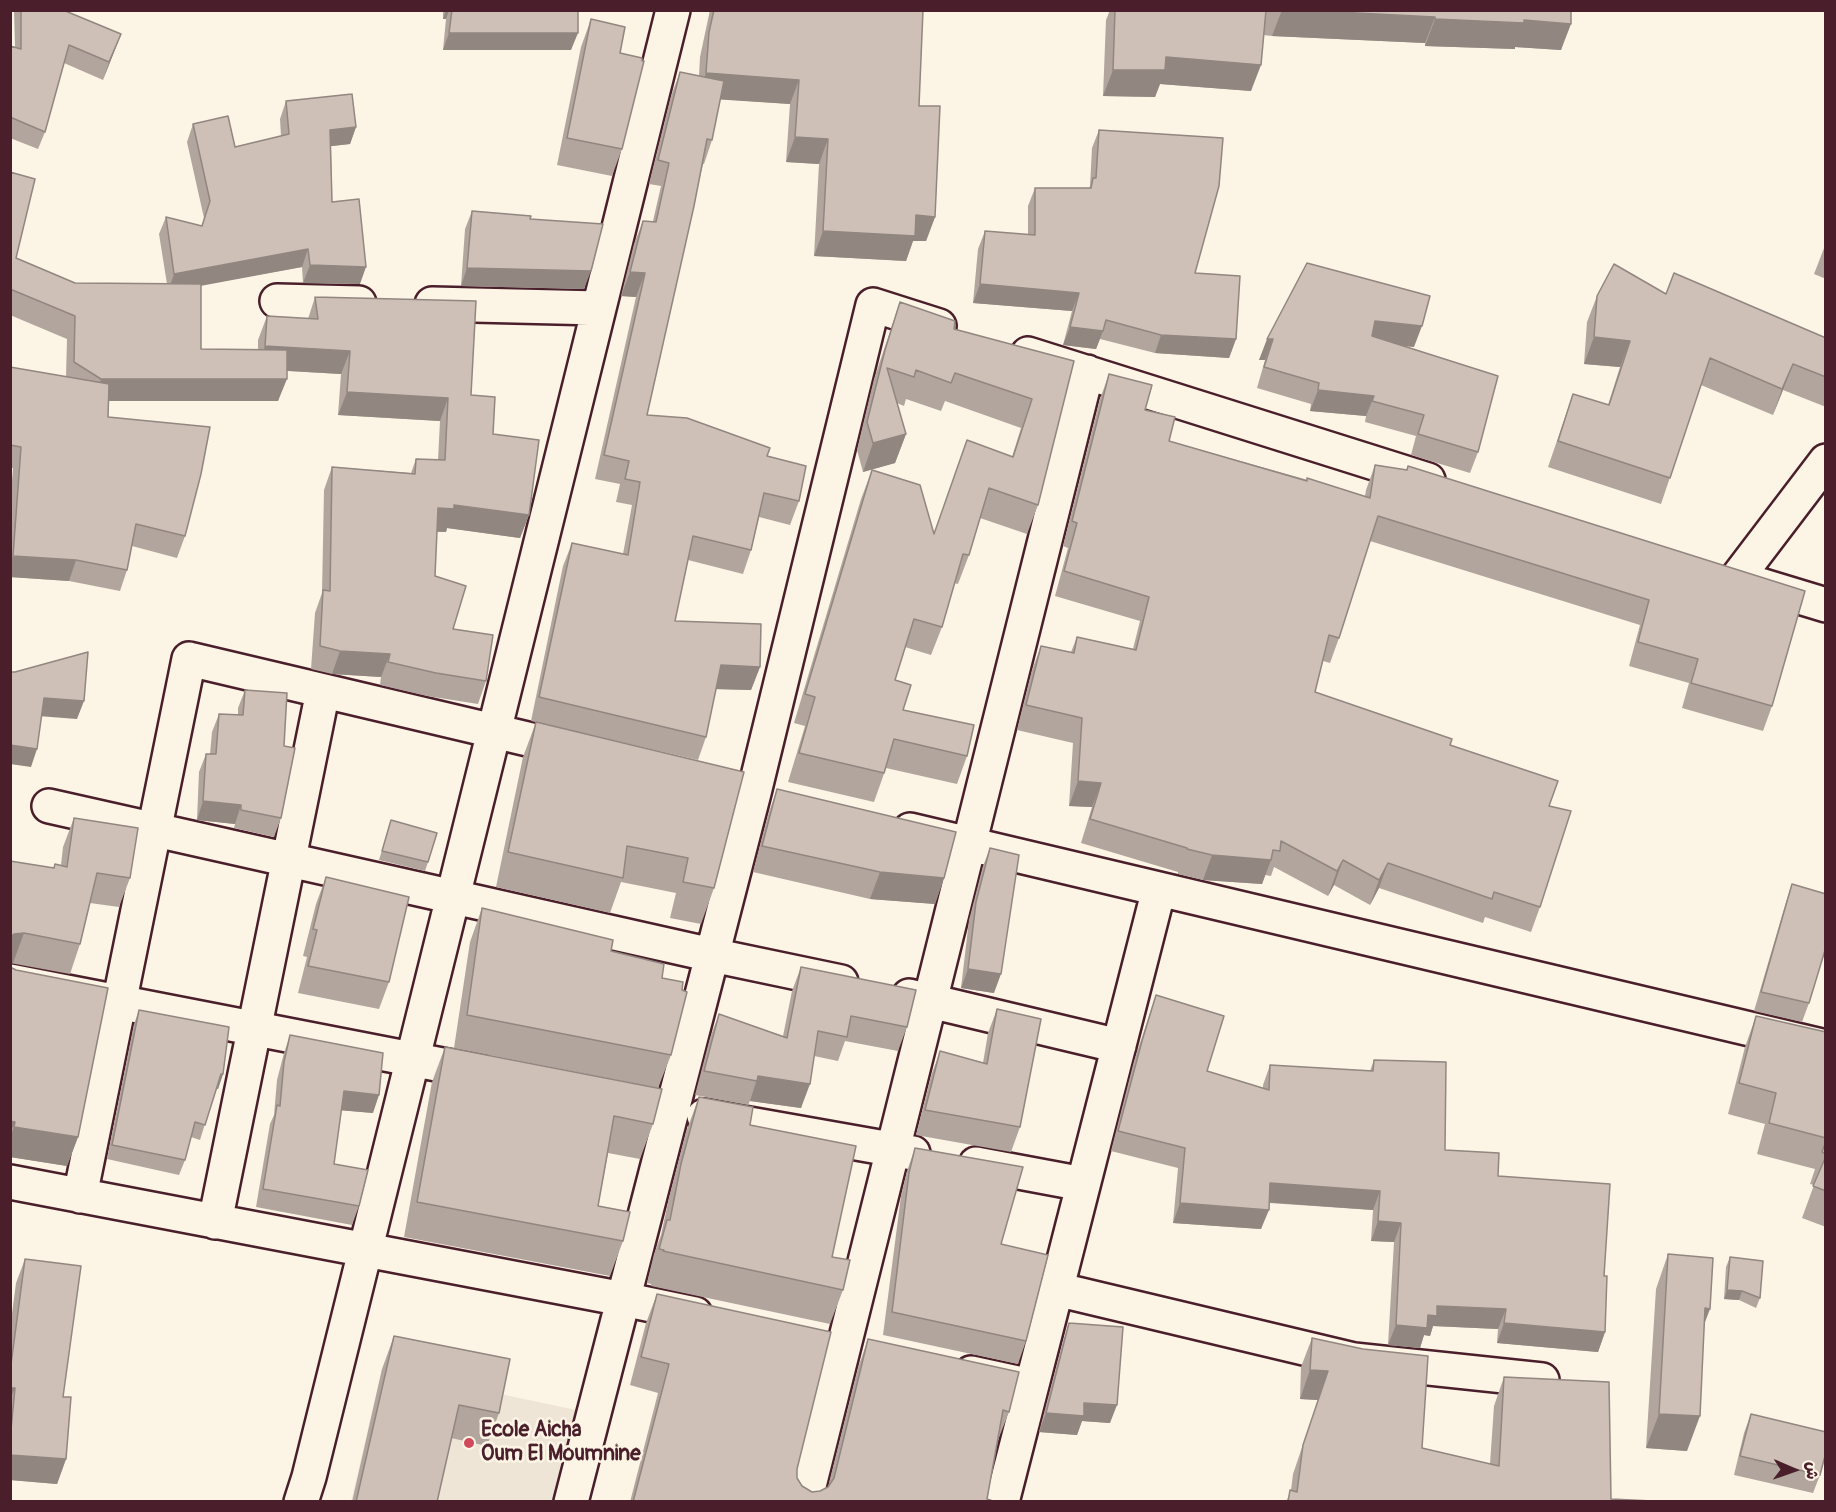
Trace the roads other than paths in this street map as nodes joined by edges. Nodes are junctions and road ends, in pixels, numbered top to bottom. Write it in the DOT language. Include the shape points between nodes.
graph roads {
  1 [pos="673,10"];
  2 [pos="277,301"];
  3 [pos="599,308"];
  4 [pos="963,333"];
  5 [pos="997,344"];
  6 [pos="1087,372"];
  7 [pos="1826,461"];
  8 [pos="1452,488"];
  9 [pos="1826,605"];
  10 [pos="323,691"];
  11 [pos="494,731"];
  12 [pos="607,758"];
  13 [pos="720,785"];
  14 [pos="754,793"];
  15 [pos="788,801"];
  16 [pos="49,806"];
  17 [pos="878,823"];
  18 [pos="154,830"];
  19 [pos="968,844"];
  20 [pos="289,860"];
  21 [pos="1159,889"];
  22 [pos="453,897"];
  23 [pos="712,956"];
  24 [pos="10,981"];
  25 [pos="930,1000"];
  26 [pos="119,1003"];
  27 [pos="255,1029"];
  28 [pos="1119,1046"];
  29 [pos="1826,1047"];
  30 [pos="413,1059"];
  31 [pos="514,1079"];
  32 [pos="638,1104"];
  33 [pos="672,1110"];
  34 [pos="893,1150"];
  35 [pos="10,1182"];
  36 [pos="1083,1184"];
  37 [pos="80,1196"];
  38 [pos="215,1221"];
  39 [pos="365,1250"];
  40 [pos="1056,1289"];
  41 [pos="623,1299"];
  42 [pos="728,1321"];
  43 [pos="832,1344"];
  44 [pos="877,1353"];
  45 [pos="943,1367"];
  46 [pos="1542,1380"];
  47 [pos="1031,1386"];
  48 [pos="301,1502"];
  49 [pos="571,1502"];
  50 [pos="805,1502"];
  51 [pos="1002,1502"];
  1 -- 3 [label="street"];
  2 -- 3 [label="street"];
  3 -- 11 [label="street"];
  4 -- 14 [label="street" via="873,305"];
  5 -- 6 [label="street"];
  6 -- 8 [label="street"];
  6 -- 19 [label="street"];
  7 -- 9 [label="street" via="1725,574"];
  10 -- 11 [label="street"];
  10 -- 18 [label="street" via="189,659"];
  10 -- 20 [label="street"];
  11 -- 12 [label="street"];
  11 -- 22 [label="street"];
  13 -- 14 [label="street"];
  14 -- 15 [label="street"];
  14 -- 23 [label="street"];
  16 -- 18 [label="street"];
  17 -- 19 [label="street"];
  18 -- 20 [label="street"];
  18 -- 26 [label="street"];
  19 -- 21 [label="street"];
  19 -- 25 [label="street"];
  20 -- 22 [label="street"];
  20 -- 27 [label="street"];
  21 -- 28 [label="street"];
  21 -- 29 [label="street"];
  22 -- 23 [label="street"];
  22 -- 30 [label="street"];
  23 -- 25 [label="street"];
  23 -- 33 [label="street"];
  24 -- 26 [label="street"];
  25 -- 28 [label="street"];
  25 -- 34 [label="street"];
  26 -- 27 [label="street"];
  26 -- 37 [label="street"];
  27 -- 30 [label="street"];
  27 -- 38 [label="street"];
  28 -- 36 [label="street"];
  30 -- 31 [label="street"];
  30 -- 39 [label="street"];
  32 -- 33 [label="street"];
  33 -- 34 [label="street"];
  33 -- 41 [label="street"];
  34 -- 36 [label="street"];
  34 -- 43 [label="street"];
  35 -- 37 [label="street"];
  36 -- 40 [label="street"];
  37 -- 38 [label="street"];
  38 -- 39 [label="street"];
  39 -- 41 [label="street"];
  39 -- 48 [label="street"];
  40 -- 46 [label="street" via="1354,1360"];
  40 -- 47 [label="street"];
  41 -- 42 [label="street"];
  41 -- 49 [label="street"];
  43 -- 44 [label="street"];
  43 -- 50 [label="street"];
  45 -- 47 [label="street"];
  47 -- 51 [label="street"];
}
